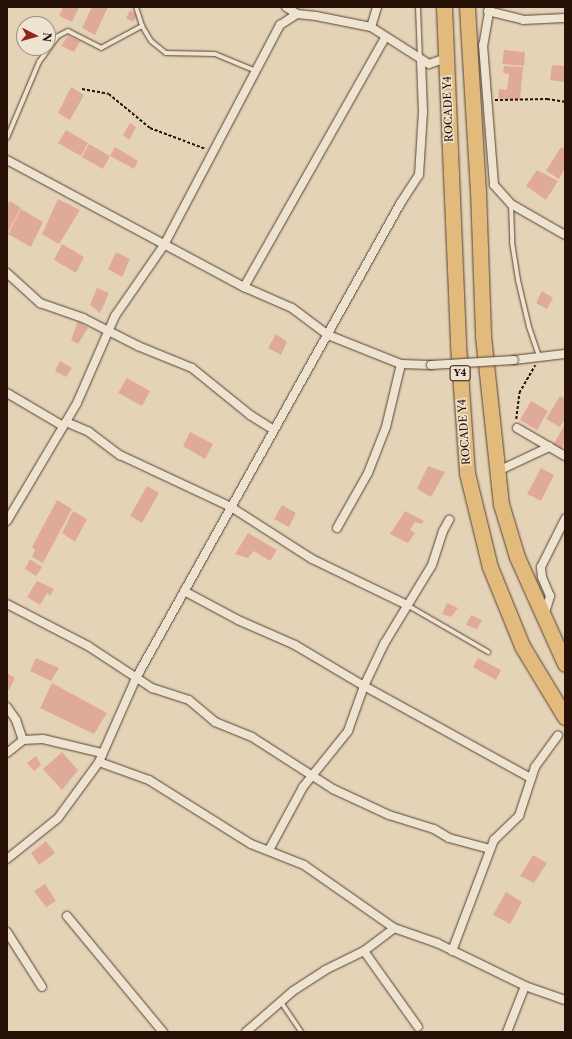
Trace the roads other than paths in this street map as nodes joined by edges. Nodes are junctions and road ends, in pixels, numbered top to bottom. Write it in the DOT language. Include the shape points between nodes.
graph roads {
  1 [pos="136,7"];
  2 [pos="286,7"];
  3 [pos="377,7"];
  4 [pos="418,7"];
  5 [pos="444,7"];
  6 [pos="467,7"];
  7 [pos="489,9"];
  8 [pos="297,14"];
  9 [pos="565,18"];
  10 [pos="142,26"];
  11 [pos="371,27"];
  12 [pos="385,38"];
  13 [pos="446,58"];
  14 [pos="420,61"];
  15 [pos="256,71"];
  16 [pos="7,138"];
  17 [pos="7,160"];
  18 [pos="511,204"];
  19 [pos="565,235"];
  20 [pos="164,245"];
  21 [pos="7,273"];
  22 [pos="244,287"];
  23 [pos="108,330"];
  24 [pos="328,335"];
  25 [pos="565,354"];
  26 [pos="539,356"];
  27 [pos="401,364"];
  28 [pos="7,393"];
  29 [pos="65,424"];
  30 [pos="517,428"];
  31 [pos="274,430"];
  32 [pos="550,447"];
  33 [pos="565,456"];
  34 [pos="496,472"];
  35 [pos="231,507"];
  36 [pos="565,519"];
  37 [pos="450,520"];
  38 [pos="7,521"];
  39 [pos="337,528"];
  40 [pos="184,590"];
  41 [pos="7,604"];
  42 [pos="407,605"];
  43 [pos="542,619"];
  44 [pos="488,652"];
  45 [pos="565,664"];
  46 [pos="136,678"];
  47 [pos="364,686"];
  48 [pos="7,707"];
  49 [pos="565,717"];
  50 [pos="558,735"];
  51 [pos="23,740"];
  52 [pos="7,753"];
  53 [pos="102,753"];
  54 [pos="98,762"];
  55 [pos="313,774"];
  56 [pos="531,778"];
  57 [pos="490,849"];
  58 [pos="269,850"];
  59 [pos="7,859"];
  60 [pos="67,916"];
  61 [pos="394,928"];
  62 [pos="7,932"];
  63 [pos="364,951"];
  64 [pos="452,951"];
  65 [pos="525,986"];
  66 [pos="42,987"];
  67 [pos="565,1000"];
  68 [pos="281,1002"];
  69 [pos="418,1026"];
  70 [pos="163,1032"];
  71 [pos="246,1032"];
  72 [pos="301,1032"];
  73 [pos="507,1032"];
  1 -- 10 [label="lane"];
  2 -- 8 [label="street"];
  3 -- 11 [label="street"];
  4 -- 14 [label="lane"];
  5 -- 13 [label="highway, ROCADE Y4 / Y4"];
  6 -- 34 [label="highway, Y4" via="478,190 483,336"];
  7 -- 9 [label="street" via="523,20"];
  7 -- 18 [label="street" via="482,45 494,185"];
  8 -- 11 [label="street"];
  8 -- 15 [label="street" via="280,25"];
  10 -- 15 [label="lane" via="151,41 166,53 215,54"];
  10 -- 16 [label="lane" via="101,48 68,31 58,36 39,62"];
  11 -- 12 [label="street"];
  12 -- 14 [label="street"];
  12 -- 22 [label="street"];
  13 -- 14 [label="street" via="429,64"];
  13 -- 49 [label="highway, ROCADE Y4 / Y4" via="458,344 467,473 490,567 522,646"];
  14 -- 24 [label="street" via="423,112 419,175 400,204"];
  15 -- 20 [label="street"];
  17 -- 20 [label="street"];
  18 -- 19 [label="street"];
  18 -- 26 [label="lane" via="512,242 517,272 529,327"];
  20 -- 22 [label="street"];
  20 -- 23 [label="street"];
  21 -- 23 [label="street" via="40,303"];
  22 -- 24 [label="street" via="292,308"];
  23 -- 29 [label="street" via="93,371"];
  23 -- 31 [label="street" via="138,346 192,368 250,415"];
  24 -- 27 [label="street"];
  24 -- 31 [label="street"];
  25 -- 26 [label="street"];
  26 -- 27 [label="street, bridge" via="431,365"];
  27 -- 39 [label="street" via="386,427 368,473"];
  28 -- 29 [label="street"];
  29 -- 35 [label="street" via="89,432 120,455"];
  29 -- 38 [label="street"];
  30 -- 32 [label="street"];
  31 -- 35 [label="street"];
  32 -- 33 [label="street"];
  32 -- 34 [label="street"];
  34 -- 43 [label="highway, Y4" via="501,504 517,557"];
  35 -- 40 [label="street"];
  35 -- 42 [label="street" via="312,560"];
  36 -- 43 [label="street" via="541,567 542,577 550,596"];
  37 -- 42 [label="street" via="443,531 432,565"];
  40 -- 46 [label="street"];
  40 -- 47 [label="street" via="238,620 295,645"];
  41 -- 46 [label="street" via="88,646"];
  42 -- 44 [label="lane"];
  42 -- 47 [label="street"];
  43 -- 45 [label="highway, Y4"];
  46 -- 53 [label="street"];
  46 -- 55 [label="street" via="152,688 189,700 219,724 252,737"];
  47 -- 55 [label="street" via="348,731"];
  47 -- 56 [label="street"];
  48 -- 51 [label="street" via="16,720"];
  50 -- 56 [label="street" via="540,758"];
  51 -- 52 [label="street"];
  51 -- 53 [label="street" via="43,739"];
  53 -- 54 [label="street"];
  54 -- 58 [label="street" via="149,780 251,844"];
  54 -- 59 [label="street" via="58,818"];
  55 -- 57 [label="street" via="333,789 389,815 434,829 465,844"];
  55 -- 58 [label="street"];
  56 -- 57 [label="street" via="519,816 498,834"];
  57 -- 64 [label="street"];
  58 -- 61 [label="street" via="304,865"];
  60 -- 70 [label="street"];
  61 -- 63 [label="street"];
  61 -- 64 [label="street"];
  62 -- 66 [label="street"];
  63 -- 68 [label="street" via="325,970"];
  63 -- 69 [label="street"];
  64 -- 65 [label="street"];
  65 -- 67 [label="street"];
  65 -- 73 [label="street"];
  68 -- 71 [label="street"];
  68 -- 72 [label="lane"];
}
